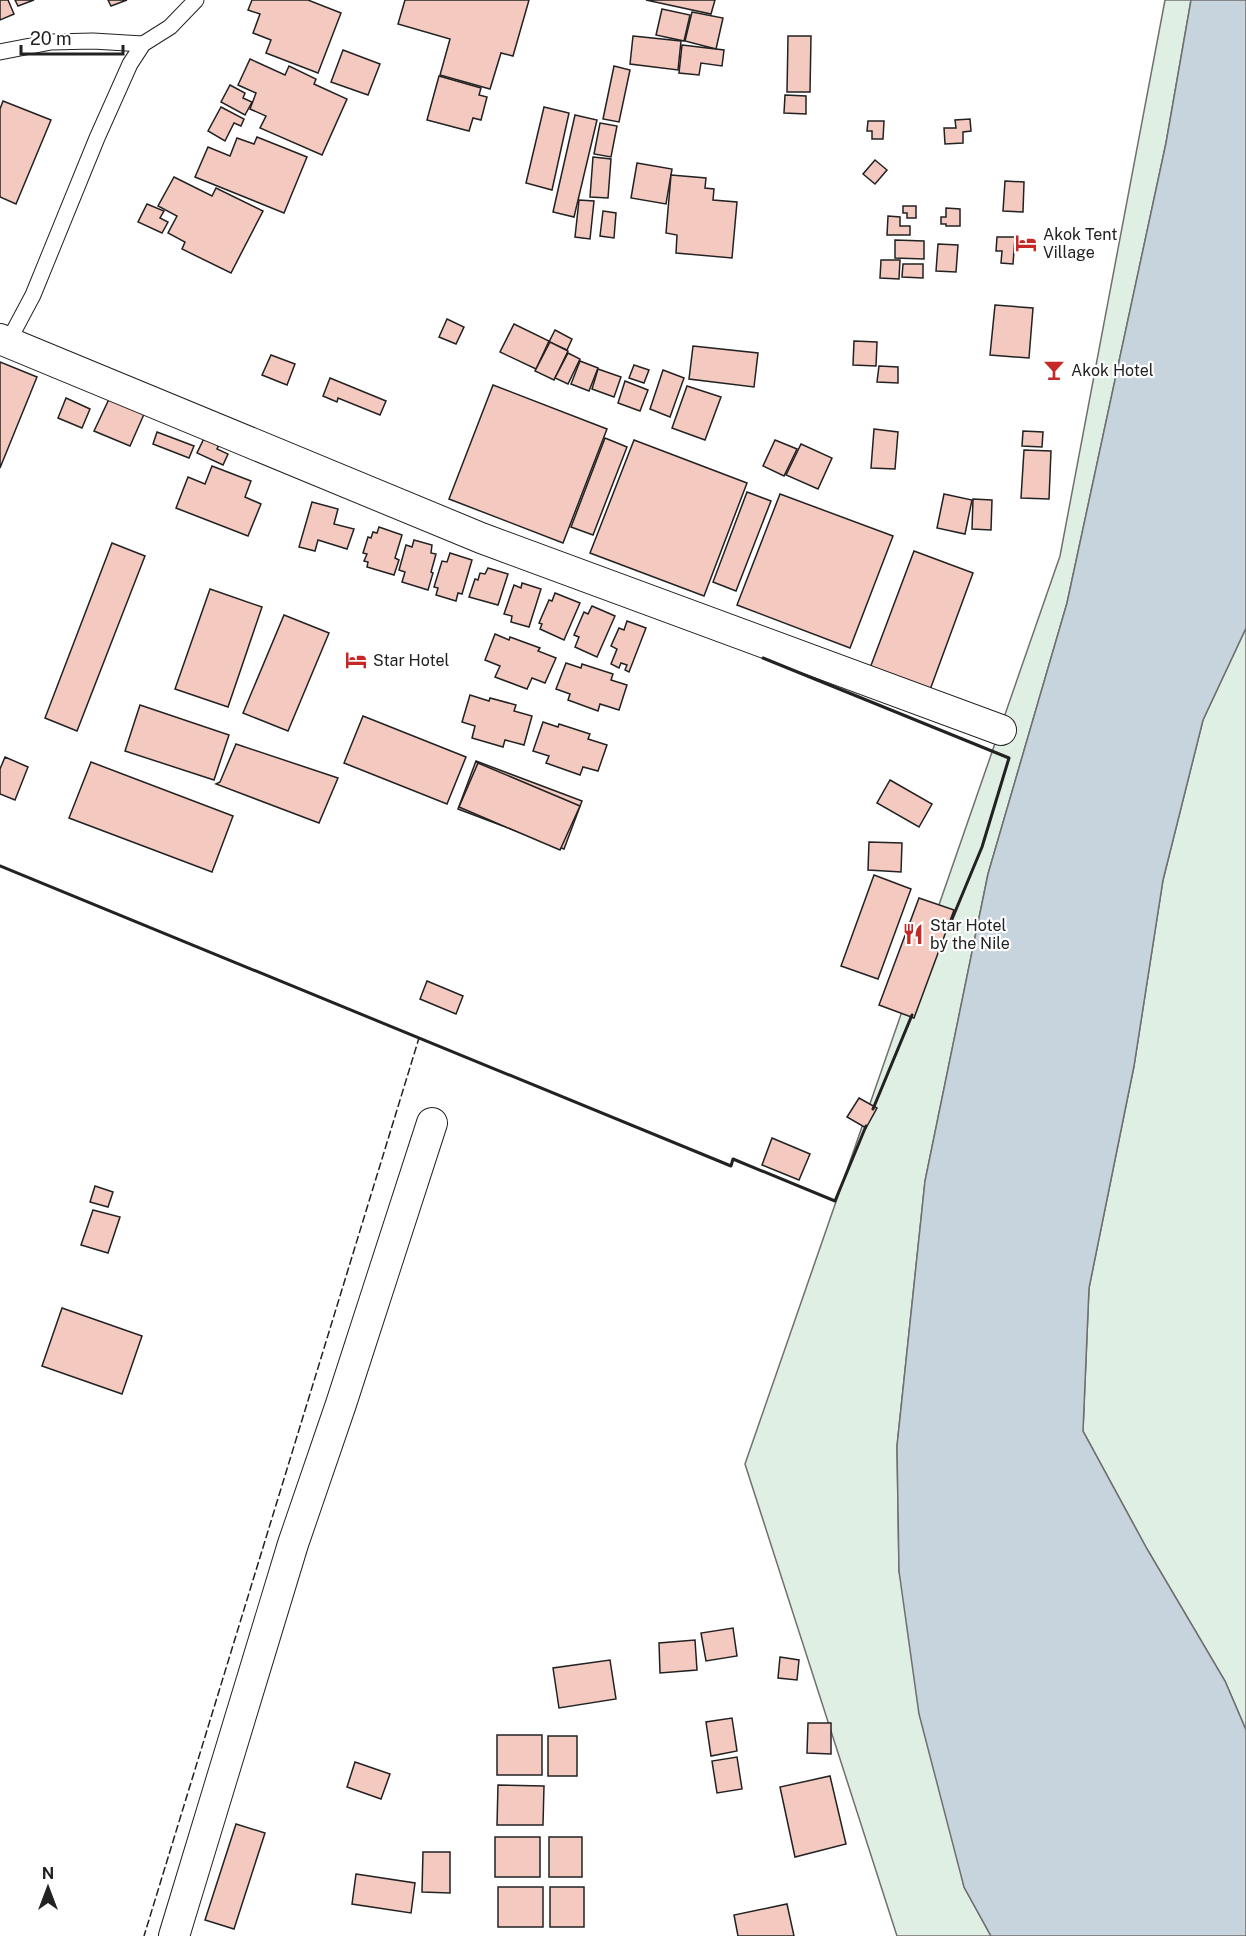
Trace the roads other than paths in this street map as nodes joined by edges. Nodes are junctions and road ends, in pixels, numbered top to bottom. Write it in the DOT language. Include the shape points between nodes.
graph roads {
  1 [pos="196,0"];
  2 [pos="143,44"];
  3 [pos="0,52"];
  4 [pos="4,340"];
  5 [pos="1001,730"];
  6 [pos="432,1123"];
  7 [pos="174,1936"];
  1 -- 2 [label="lane" via="170,27"];
  2 -- 3 [label="lane" via="51,42"];
  2 -- 4 [label="lane" via="130,64 33,295"];
  4 -- 5 [label="street" via="481,538"];
  6 -- 7 [label="street" via="293,1544"];
}
